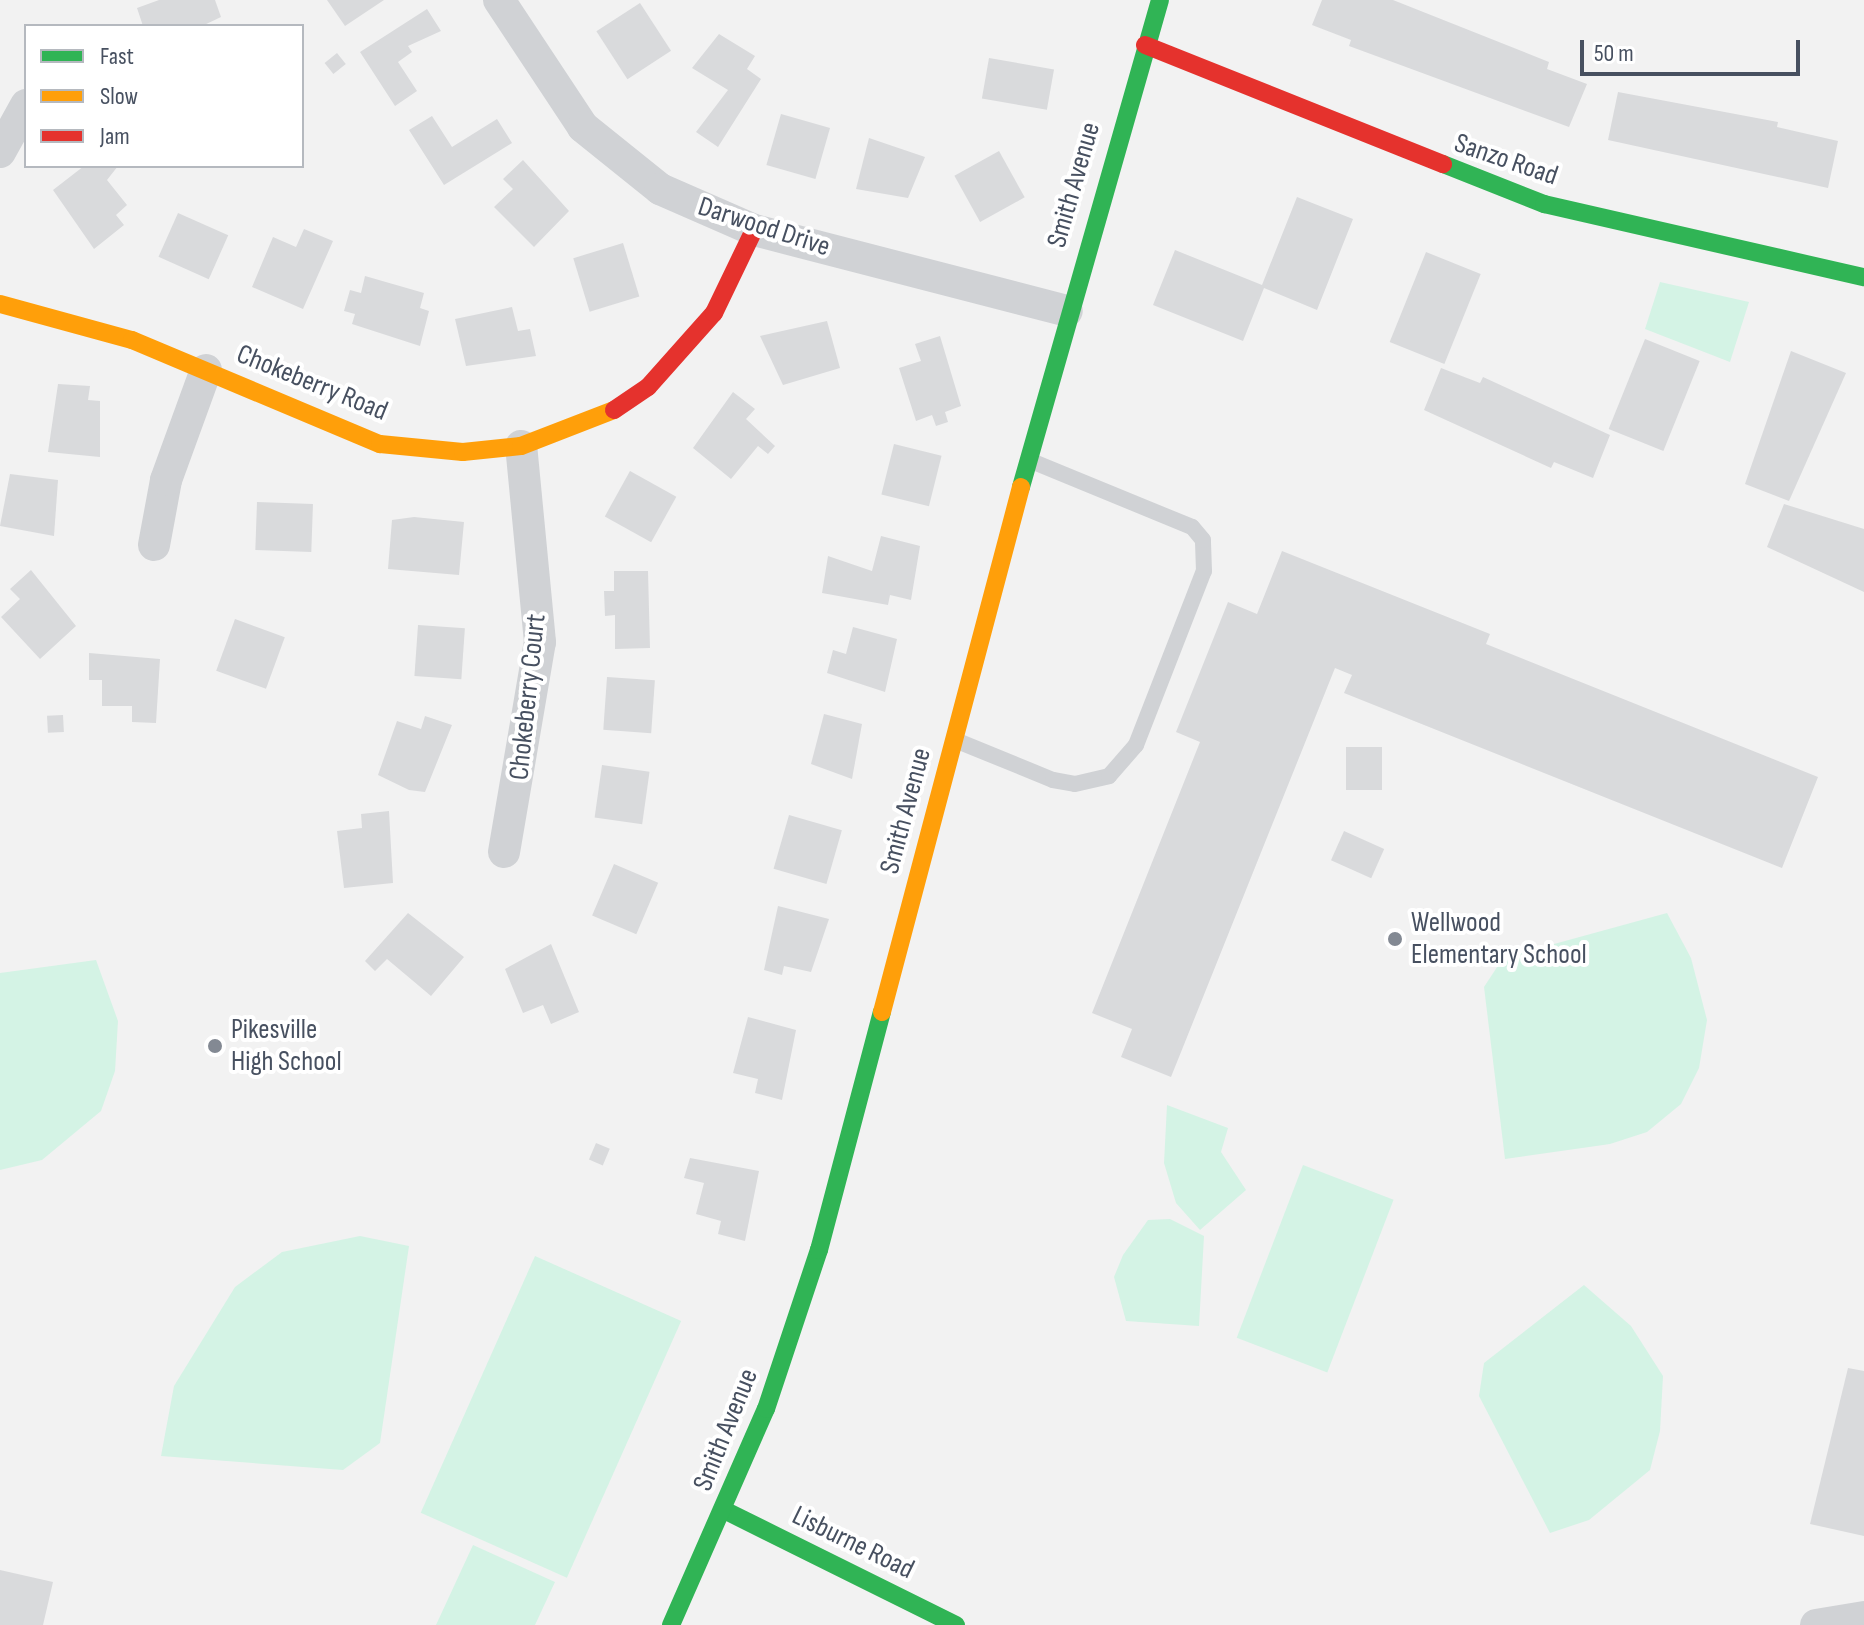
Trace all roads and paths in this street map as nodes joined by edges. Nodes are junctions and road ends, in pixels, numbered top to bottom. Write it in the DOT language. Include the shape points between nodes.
graph roads {
  1 [pos="499,0"];
  2 [pos="1160,0"];
  3 [pos="1145,45"];
  4 [pos="24,109"];
  5 [pos="0,152"];
  6 [pos="754,230"];
  7 [pos="1864,277"];
  8 [pos="0,304"];
  9 [pos="1067,311"];
  10 [pos="206,370"];
  11 [pos="521,446"];
  12 [pos="1028,459"];
  13 [pos="154,545"];
  14 [pos="954,739"];
  15 [pos="504,852"];
  16 [pos="724,1510"];
  17 [pos="1864,1617"];
  18 [pos="671,1625"];
  19 [pos="956,1625"];
  20 [pos="1816,1625"];
  1 -- 6 [label="street, Darwood Drive" via="583,127 621,162 660,189"];
  2 -- 3 [label="street, Smith Avenue"];
  3 -- 7 [label="street, Sanzo Road" via="1544,204"];
  3 -- 9 [label="street, Smith Avenue"];
  4 -- 5 [label="street"];
  6 -- 9 [label="street, Darwood Drive"];
  6 -- 11 [label="street, Chokeberry Road" via="714,313 648,387 610,412"];
  8 -- 10 [label="street, Chokeberry Road" via="73,320"];
  9 -- 12 [label="street, Smith Avenue"];
  10 -- 11 [label="street, Chokeberry Road" via="380,444 463,452"];
  10 -- 13 [label="street" via="166,480"];
  11 -- 15 [label="street, Chokeberry Court" via="540,642"];
  12 -- 14 [label="street, Smith Avenue"];
  12 -- 14 [label="lane" via="1192,527 1203,540 1204,571 1136,745 1109,776 1053,780"];
  14 -- 16 [label="street, Smith Avenue" via="819,1250"];
  16 -- 18 [label="street, Smith Avenue"];
  16 -- 19 [label="street, Lisburne Road"];
  17 -- 20 [label="street"];
}
